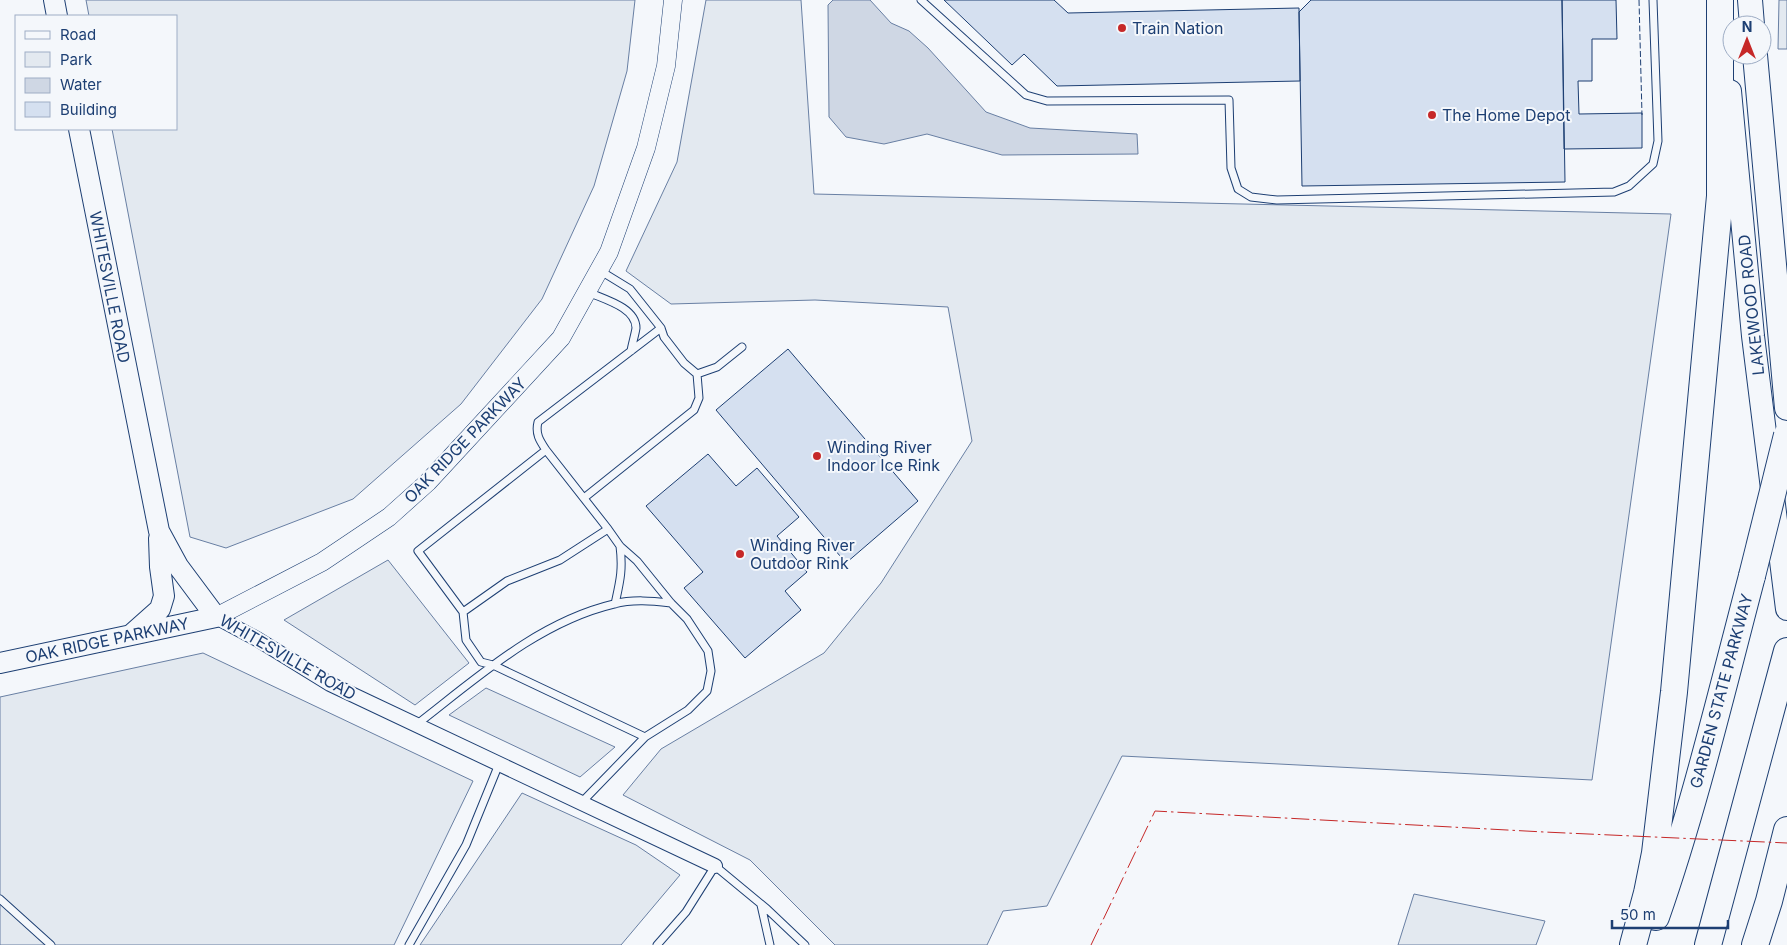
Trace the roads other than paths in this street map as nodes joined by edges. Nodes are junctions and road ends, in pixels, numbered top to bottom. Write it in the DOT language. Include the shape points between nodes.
graph roads {
  1 [pos="54,0"];
  2 [pos="673,0"];
  3 [pos="921,0"];
  4 [pos="1653,0"];
  5 [pos="1721,0"];
  6 [pos="1750,0"];
  7 [pos="57,15"];
  8 [pos="1751,15"];
  9 [pos="1756,65"];
  10 [pos="79,130"];
  11 [pos="599,270"];
  12 [pos="587,292"];
  13 [pos="661,328"];
  14 [pos="742,347"];
  15 [pos="631,351"];
  16 [pos="697,374"];
  17 [pos="1787,408"];
  18 [pos="1787,434"];
  19 [pos="546,450"];
  20 [pos="584,498"];
  21 [pos="608,529"];
  22 [pos="159,531"];
  23 [pos="620,546"];
  24 [pos="671,603"];
  25 [pos="615,604"];
  26 [pos="1787,609"];
  27 [pos="463,612"];
  28 [pos="216,617"];
  29 [pos="132,635"];
  30 [pos="1787,651"];
  31 [pos="0,663"];
  32 [pos="494,665"];
  33 [pos="416,724"];
  34 [pos="645,737"];
  35 [pos="499,764"];
  36 [pos="581,803"];
  37 [pos="1787,830"];
  38 [pos="715,866"];
  39 [pos="0,898"];
  40 [pos="761,905"];
  41 [pos="51,945"];
  42 [pos="409,945"];
  43 [pos="657,945"];
  44 [pos="770,945"];
  45 [pos="805,945"];
  46 [pos="1633,945"];
  47 [pos="1646,945"];
  48 [pos="1708,945"];
  49 [pos="1755,945"];
  1 -- 7 [label="main road"];
  2 -- 11 [label="street, OAK RIDGE PARKWAY" via="666,66 646,148 609,252"];
  3 -- 4 [label="lane" via="1026,95 1046,101 1229,100 1230,168 1238,189 1251,197 1277,200 1614,192 1629,186 1653,164 1658,141"];
  5 -- 26 [label="main road, LAKEWOOD ROAD" via="1753,336"];
  5 -- 46 [label="highway" via="1719,206 1674,692 1655,854"];
  6 -- 8 [label="highway"];
  9 -- 17 [label="highway, LAKEWOOD ROAD"];
  10 -- 22 [label="main road, WHITESVILLE ROAD"];
  11 -- 12 [label="street, OAK RIDGE PARKWAY"];
  11 -- 13 [label="lane" via="630,289"];
  12 -- 15 [label="lane" via="630,314 635,320"];
  12 -- 28 [label="street, OAK RIDGE PARKWAY" via="561,338 428,482 388,517 322,562"];
  13 -- 15 [label="lane"];
  13 -- 16 [label="lane" via="684,364"];
  14 -- 16 [label="lane" via="717,367"];
  15 -- 19 [label="lane" via="538,422 538,438"];
  16 -- 20 [label="lane" via="699,398 694,410"];
  18 -- 47 [label="highway, GARDEN STATE PARKWAY, bridge" via="1672,872"];
  19 -- 20 [label="lane"];
  19 -- 27 [label="lane" via="418,551"];
  20 -- 21 [label="lane"];
  21 -- 23 [label="lane"];
  21 -- 27 [label="lane" via="560,560 507,581"];
  22 -- 28 [label="main road, WHITESVILLE ROAD" via="178,566"];
  22 -- 29 [label="main road" via="164,596 160,609"];
  23 -- 24 [label="lane" via="637,561"];
  23 -- 25 [label="lane" via="621,577"];
  24 -- 25 [label="lane" via="643,600"];
  24 -- 34 [label="lane" via="687,619 708,651 711,671 707,691 688,710"];
  25 -- 32 [label="lane" via="564,621"];
  27 -- 32 [label="lane" via="466,640 481,662"];
  28 -- 29 [label="main road, OAK RIDGE PARKWAY"];
  28 -- 33 [label="street, WHITESVILLE ROAD" via="330,684"];
  29 -- 31 [label="main road, OAK RIDGE PARKWAY"];
  30 -- 48 [label="highway"];
  32 -- 33 [label="lane"];
  32 -- 34 [label="lane"];
  33 -- 35 [label="street, WHITESVILLE ROAD"];
  34 -- 36 [label="lane"];
  35 -- 36 [label="street, WHITESVILLE ROAD"];
  35 -- 42 [label="lane" via="466,845"];
  36 -- 38 [label="street, WHITESVILLE ROAD"];
  37 -- 49 [label="highway"];
  38 -- 40 [label="lane"];
  38 -- 43 [label="lane" via="686,912"];
  39 -- 41 [label="lane"];
  40 -- 44 [label="lane"];
  40 -- 45 [label="lane"];
}
